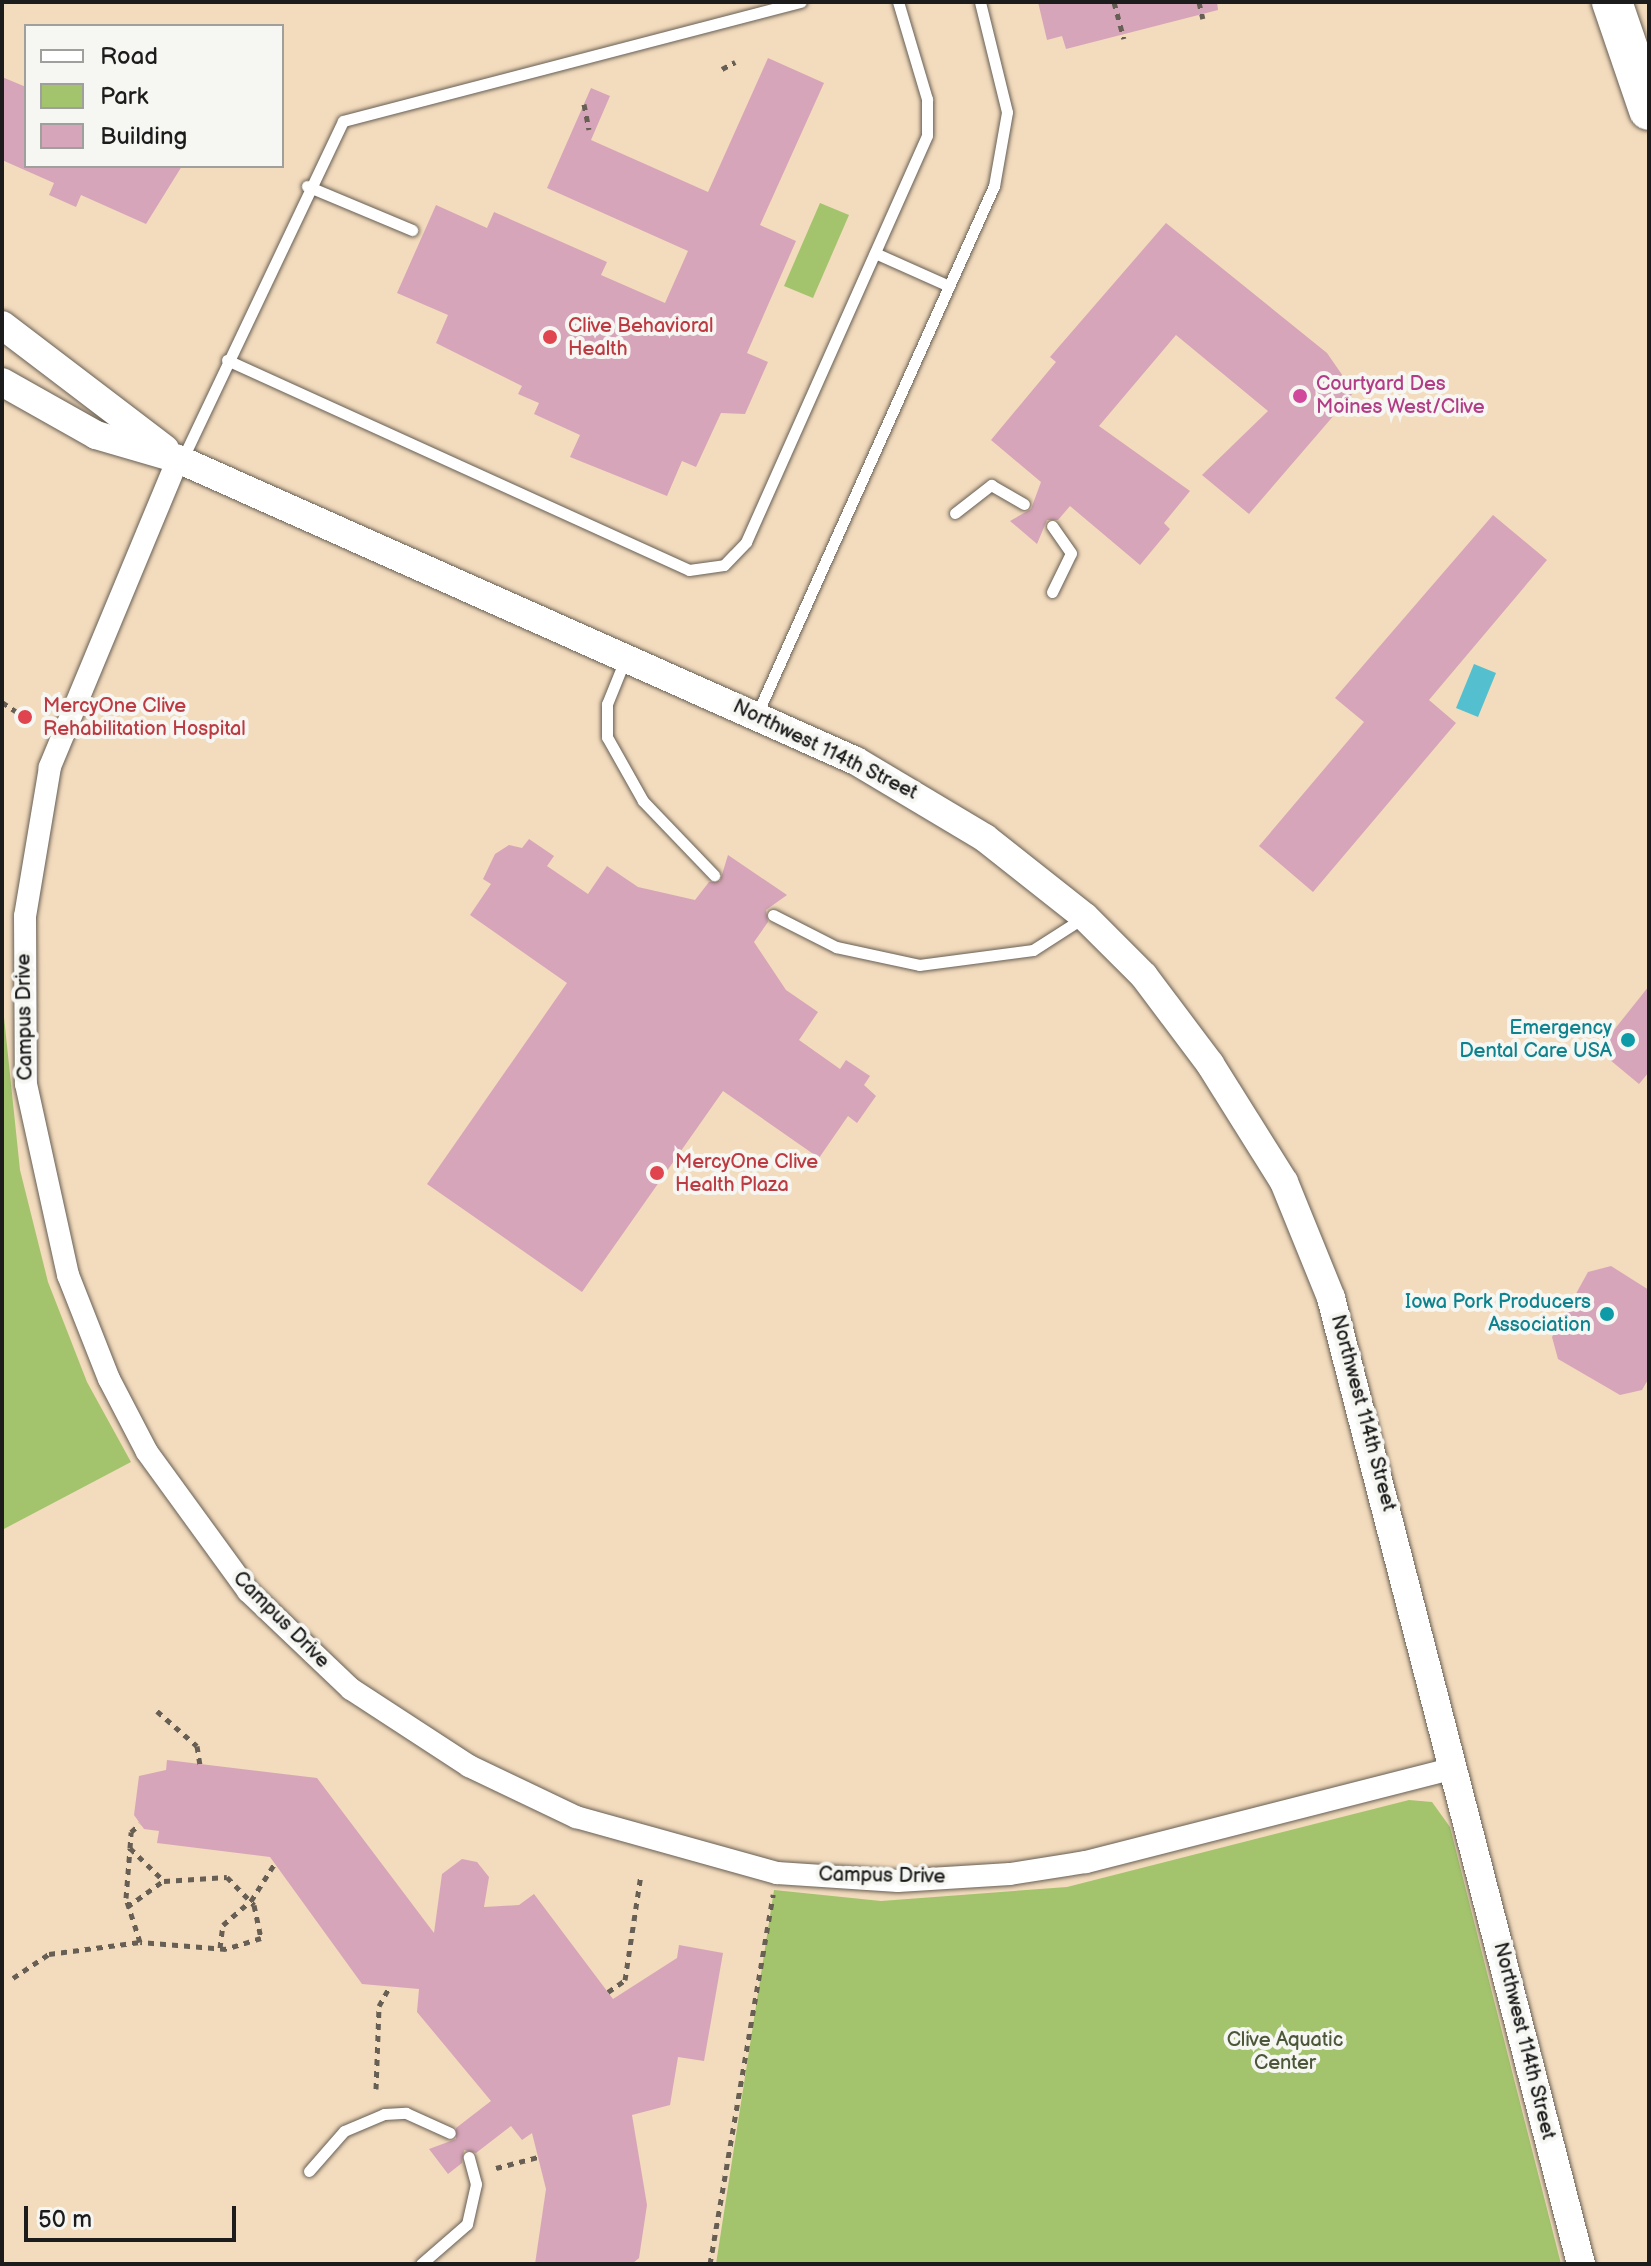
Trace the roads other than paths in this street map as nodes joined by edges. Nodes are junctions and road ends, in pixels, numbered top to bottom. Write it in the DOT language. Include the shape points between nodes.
graph roads {
  1 [pos="801,2"];
  2 [pos="898,2"];
  3 [pos="980,2"];
  4 [pos="1612,2"];
  5 [pos="1649,110"];
  6 [pos="307,186"];
  7 [pos="412,230"];
  8 [pos="875,253"];
  9 [pos="949,286"];
  10 [pos="2,325"];
  11 [pos="227,360"];
  12 [pos="2,382"];
  13 [pos="180,460"];
  14 [pos="1024,504"];
  15 [pos="955,513"];
  16 [pos="1052,526"];
  17 [pos="1052,592"];
  18 [pos="626,657"];
  19 [pos="757,715"];
  20 [pos="714,875"];
  21 [pos="773,915"];
  22 [pos="1085,917"];
  23 [pos="1455,1768"];
  24 [pos="450,2133"];
  25 [pos="469,2157"];
  26 [pos="309,2171"];
  27 [pos="421,2264"];
  28 [pos="1581,2264"];
  1 -- 6 [label="lane" via="355,115 333,130"];
  2 -- 8 [label="lane" via="929,117"];
  3 -- 9 [label="lane" via="1008,138"];
  4 -- 5 [label="highway"];
  6 -- 7 [label="lane"];
  6 -- 11 [label="lane"];
  8 -- 9 [label="lane"];
  8 -- 11 [label="lane" via="746,542 707,571 689,570"];
  9 -- 19 [label="lane"];
  10 -- 13 [label="street, Northwest 114th Street"];
  11 -- 13 [label="lane"];
  12 -- 13 [label="street, Northwest 114th Street" via="96,435"];
  13 -- 18 [label="street, Northwest 114th Street"];
  13 -- 23 [label="street, Campus Drive" via="50,767 25,916 26,1084 68,1275 109,1379 147,1452 224,1561 351,1689 469,1766 576,1817 777,1873 898,1881 1010,1874 1086,1862"];
  14 -- 15 [label="lane" via="991,485"];
  16 -- 17 [label="lane" via="1071,553"];
  18 -- 19 [label="street, Northwest 114th Street"];
  18 -- 20 [label="lane" via="607,704 607,737 643,801"];
  19 -- 22 [label="street, Northwest 114th Street" via="923,799"];
  21 -- 22 [label="lane" via="836,947 919,965 1033,950"];
  22 -- 23 [label="street, Northwest 114th Street" via="1181,1023 1284,1182 1357,1375"];
  23 -- 28 [label="street, Northwest 114th Street"];
  24 -- 26 [label="lane" via="406,2113 384,2114 344,2131"];
  25 -- 27 [label="lane" via="476,2184 467,2224"];
}
